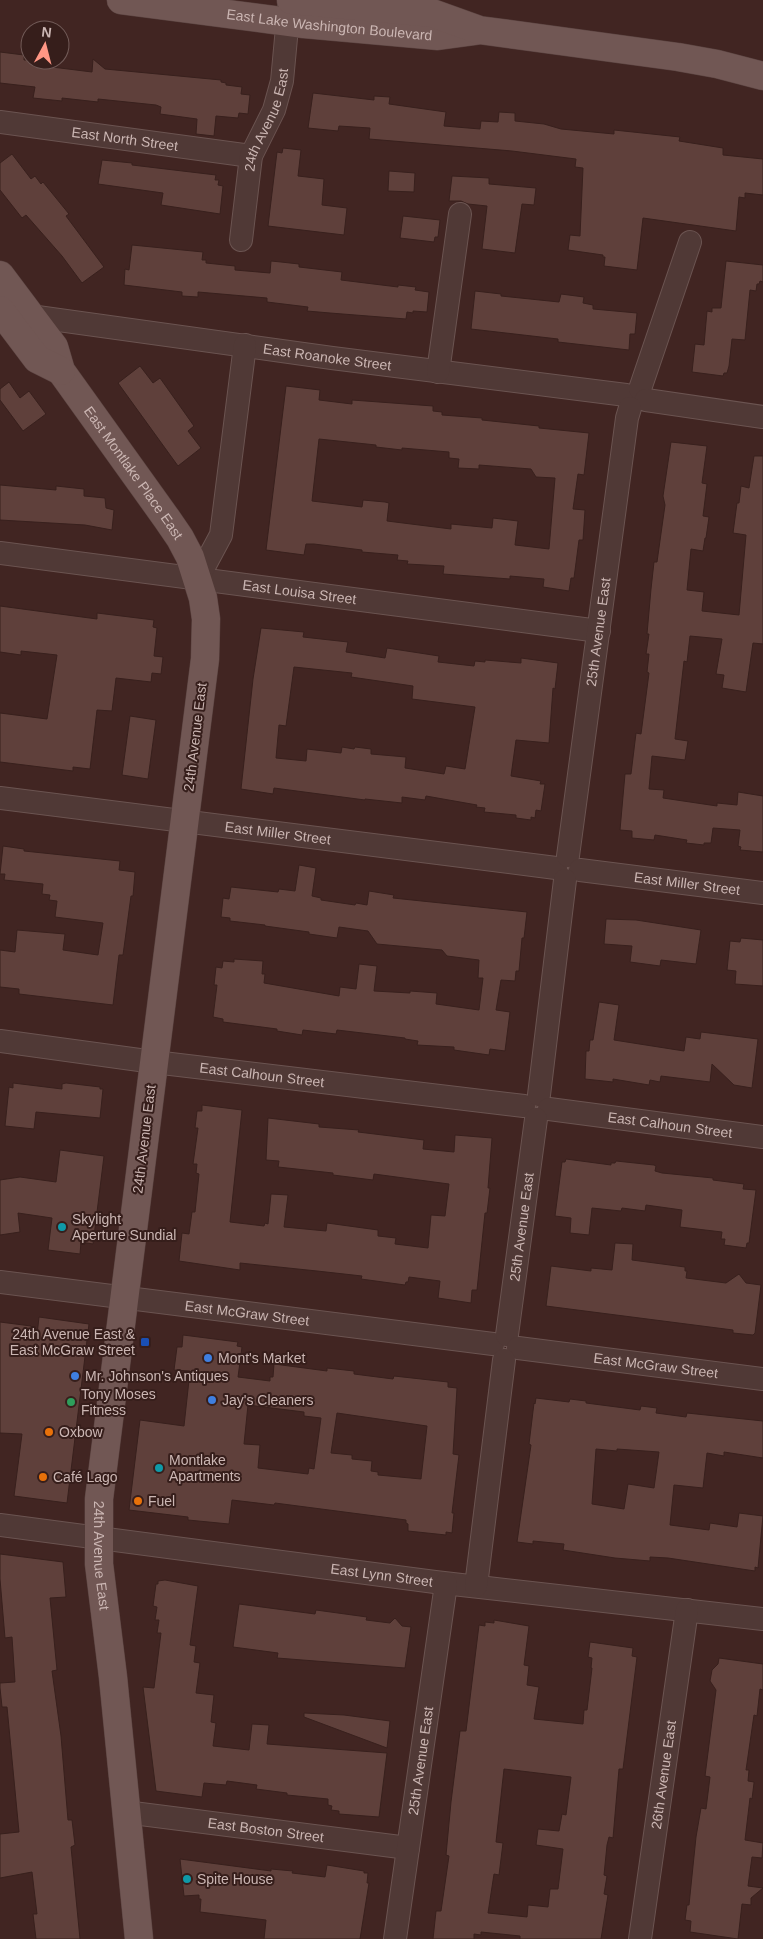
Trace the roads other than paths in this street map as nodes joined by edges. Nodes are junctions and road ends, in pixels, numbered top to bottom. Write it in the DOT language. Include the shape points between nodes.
graph roads {
  1 [pos="121,0"];
  2 [pos="290,7"];
  3 [pos="763,76"];
  4 [pos="0,122"];
  5 [pos="251,156"];
  6 [pos="460,214"];
  7 [pos="241,240"];
  8 [pos="690,242"];
  9 [pos="0,275"];
  10 [pos="10,318"];
  11 [pos="245,346"];
  12 [pos="438,372"];
  13 [pos="636,398"];
  14 [pos="763,417"];
  15 [pos="0,553"];
  16 [pos="198,578"];
  17 [pos="599,631"];
  18 [pos="0,798"];
  19 [pos="184,822"];
  20 [pos="567,869"];
  21 [pos="763,893"];
  22 [pos="0,1040"];
  23 [pos="154,1062"];
  24 [pos="537,1107"];
  25 [pos="763,1137"];
  26 [pos="0,1282"];
  27 [pos="123,1298"];
  28 [pos="505,1347"];
  29 [pos="763,1379"];
  30 [pos="0,1525"];
  31 [pos="98,1538"];
  32 [pos="446,1584"];
  33 [pos="476,1586"];
  34 [pos="687,1610"];
  35 [pos="763,1619"];
  36 [pos="125,1812"];
  37 [pos="408,1848"];
  38 [pos="139,1939"];
  39 [pos="395,1939"];
  40 [pos="640,1939"];
  1 -- 2 [label="main road, East Lake Washington Boulevard"];
  2 -- 3 [label="main road, East Lake Washington Boulevard" via="438,36 479,30 678,57"];
  2 -- 5 [label="street, 24th Avenue East" via="282,80 274,110"];
  4 -- 5 [label="street, East North Street"];
  5 -- 7 [label="street, 24th Avenue East"];
  6 -- 12 [label="street"];
  8 -- 13 [label="street, 25th Avenue East"];
  9 -- 10 [label="main road, East Montlake Place East"];
  10 -- 11 [label="street, East Roanoke Street"];
  10 -- 16 [label="main road, East Montlake Place East" via="37,358 61,371 180,538"];
  11 -- 12 [label="street, East Roanoke Street"];
  11 -- 16 [label="street" via="221,535"];
  12 -- 13 [label="street, East Roanoke Street"];
  13 -- 14 [label="street, East Roanoke Street"];
  13 -- 17 [label="street, 25th Avenue East" via="627,418"];
  15 -- 16 [label="street, East Louisa Street"];
  16 -- 17 [label="street, East Louisa Street"];
  16 -- 19 [label="main road, 24th Avenue East" via="207,639"];
  17 -- 20 [label="street, 25th Avenue East"];
  18 -- 19 [label="street, East Miller Street"];
  19 -- 20 [label="street, East Miller Street"];
  19 -- 23 [label="main road, 24th Avenue East"];
  20 -- 21 [label="street, East Miller Street"];
  20 -- 24 [label="street, 25th Avenue East"];
  22 -- 23 [label="street, East Calhoun Street"];
  23 -- 24 [label="street, East Calhoun Street"];
  23 -- 27 [label="main road, 24th Avenue East"];
  24 -- 25 [label="street, East Calhoun Street"];
  24 -- 28 [label="street, 25th Avenue East"];
  26 -- 27 [label="street, East McGraw Street"];
  27 -- 28 [label="street, East McGraw Street"];
  27 -- 31 [label="main road, 24th Avenue East" via="99,1500"];
  28 -- 29 [label="street, East McGraw Street"];
  28 -- 33 [label="street, 25th Avenue East"];
  30 -- 31 [label="street, East Lynn Street"];
  31 -- 32 [label="street, East Lynn Street"];
  31 -- 36 [label="main road, 24th Avenue East"];
  32 -- 33 [label="street, East Lynn Street"];
  32 -- 37 [label="street, 25th Avenue East"];
  33 -- 34 [label="street, East Lynn Street"];
  34 -- 35 [label="street, East Lynn Street"];
  34 -- 40 [label="street, 26th Avenue East"];
  36 -- 37 [label="street, East Boston Street"];
  36 -- 38 [label="main road, 24th Avenue East"];
  37 -- 39 [label="street, 25th Avenue East"];
}
